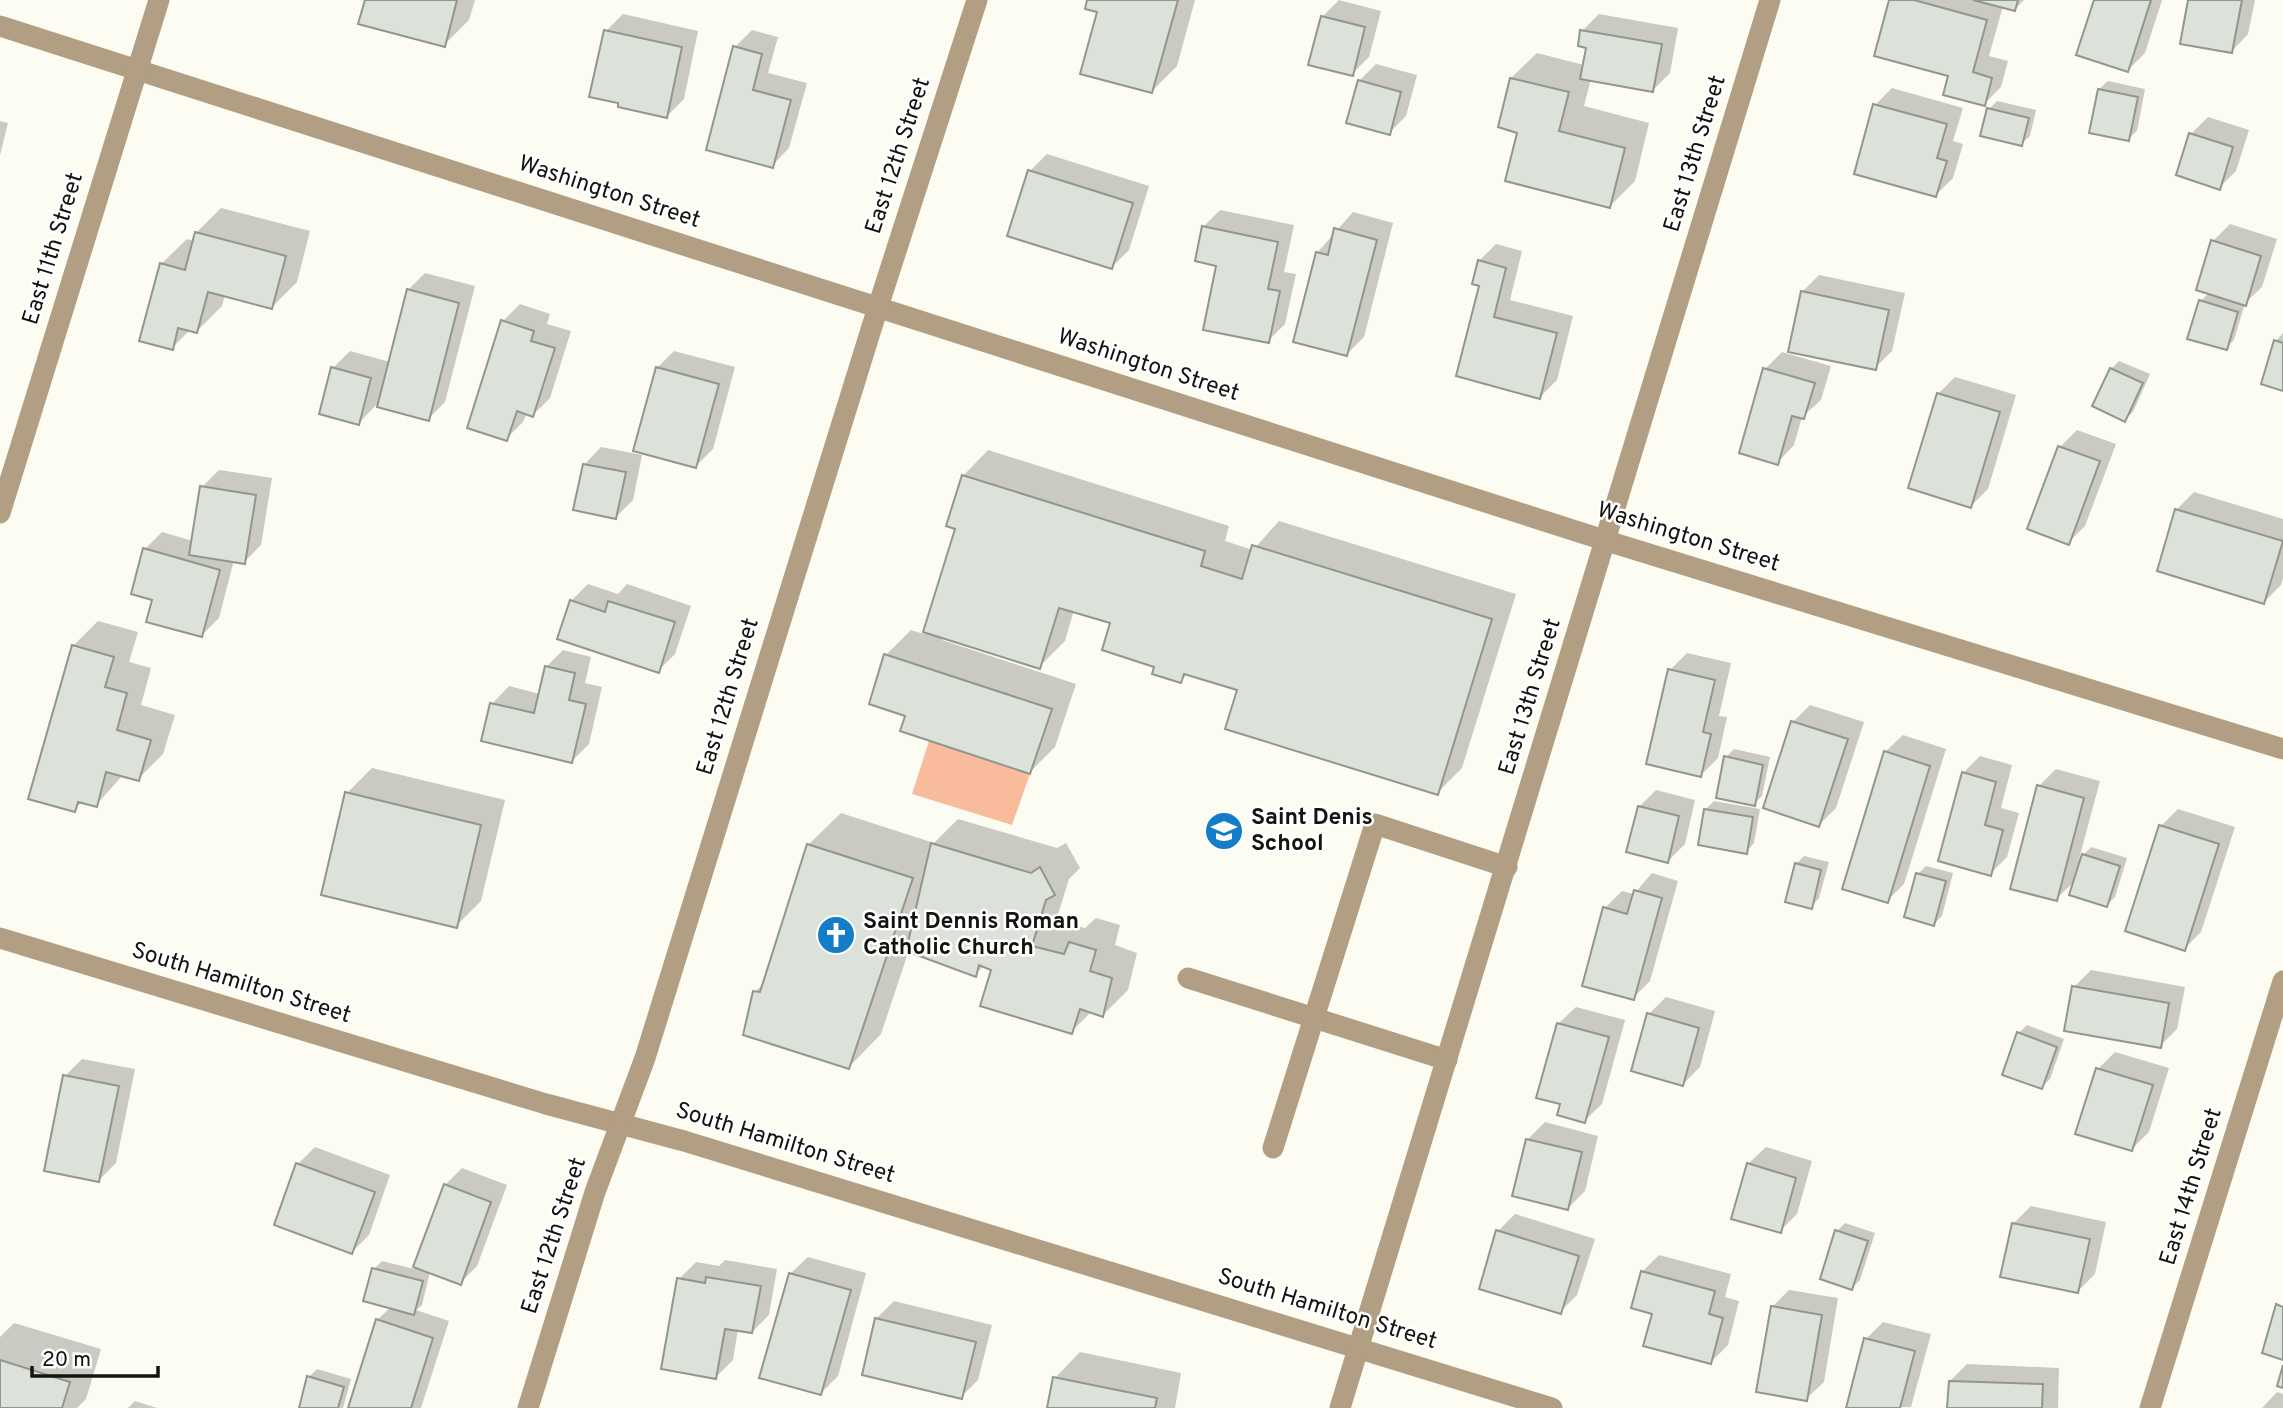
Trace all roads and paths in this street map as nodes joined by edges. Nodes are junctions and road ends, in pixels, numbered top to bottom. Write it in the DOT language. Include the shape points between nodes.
graph roads {
  1 [pos="159,0"];
  2 [pos="977,0"];
  3 [pos="1770,0"];
  4 [pos="0,26"];
  5 [pos="138,69"];
  6 [pos="878,307"];
  7 [pos="0,513"];
  8 [pos="1607,541"];
  9 [pos="2283,749"];
  10 [pos="1507,867"];
  11 [pos="0,938"];
  12 [pos="1188,978"];
  13 [pos="2283,981"];
  14 [pos="1314,1018"];
  15 [pos="1447,1060"];
  16 [pos="621,1122"];
  17 [pos="1273,1149"];
  18 [pos="1359,1346"];
  19 [pos="527,1408"];
  20 [pos="1340,1408"];
  21 [pos="1552,1408"];
  22 [pos="2150,1408"];
  1 -- 5 [label="street, East 11th Street"];
  2 -- 6 [label="street, East 12th Street"];
  3 -- 8 [label="street, East 13th Street"];
  4 -- 5 [label="street, Washington Street"];
  5 -- 6 [label="street, Washington Street"];
  5 -- 7 [label="street, East 11th Street"];
  6 -- 8 [label="street, Washington Street"];
  6 -- 16 [label="street, East 12th Street" via="649,1045"];
  8 -- 9 [label="street, Washington Street"];
  8 -- 10 [label="street, East 13th Street"];
  10 -- 14 [label="street" via="1375,824"];
  10 -- 15 [label="street, East 13th Street"];
  11 -- 16 [label="street, South Hamilton Street" via="546,1104"];
  12 -- 14 [label="street"];
  13 -- 22 [label="street, East 14th Street"];
  14 -- 15 [label="street"];
  14 -- 17 [label="street"];
  15 -- 18 [label="street, East 13th Street"];
  16 -- 18 [label="street, South Hamilton Street"];
  16 -- 19 [label="street, East 12th Street"];
  18 -- 20 [label="street, East 13th Street"];
  18 -- 21 [label="street, South Hamilton Street"];
}
